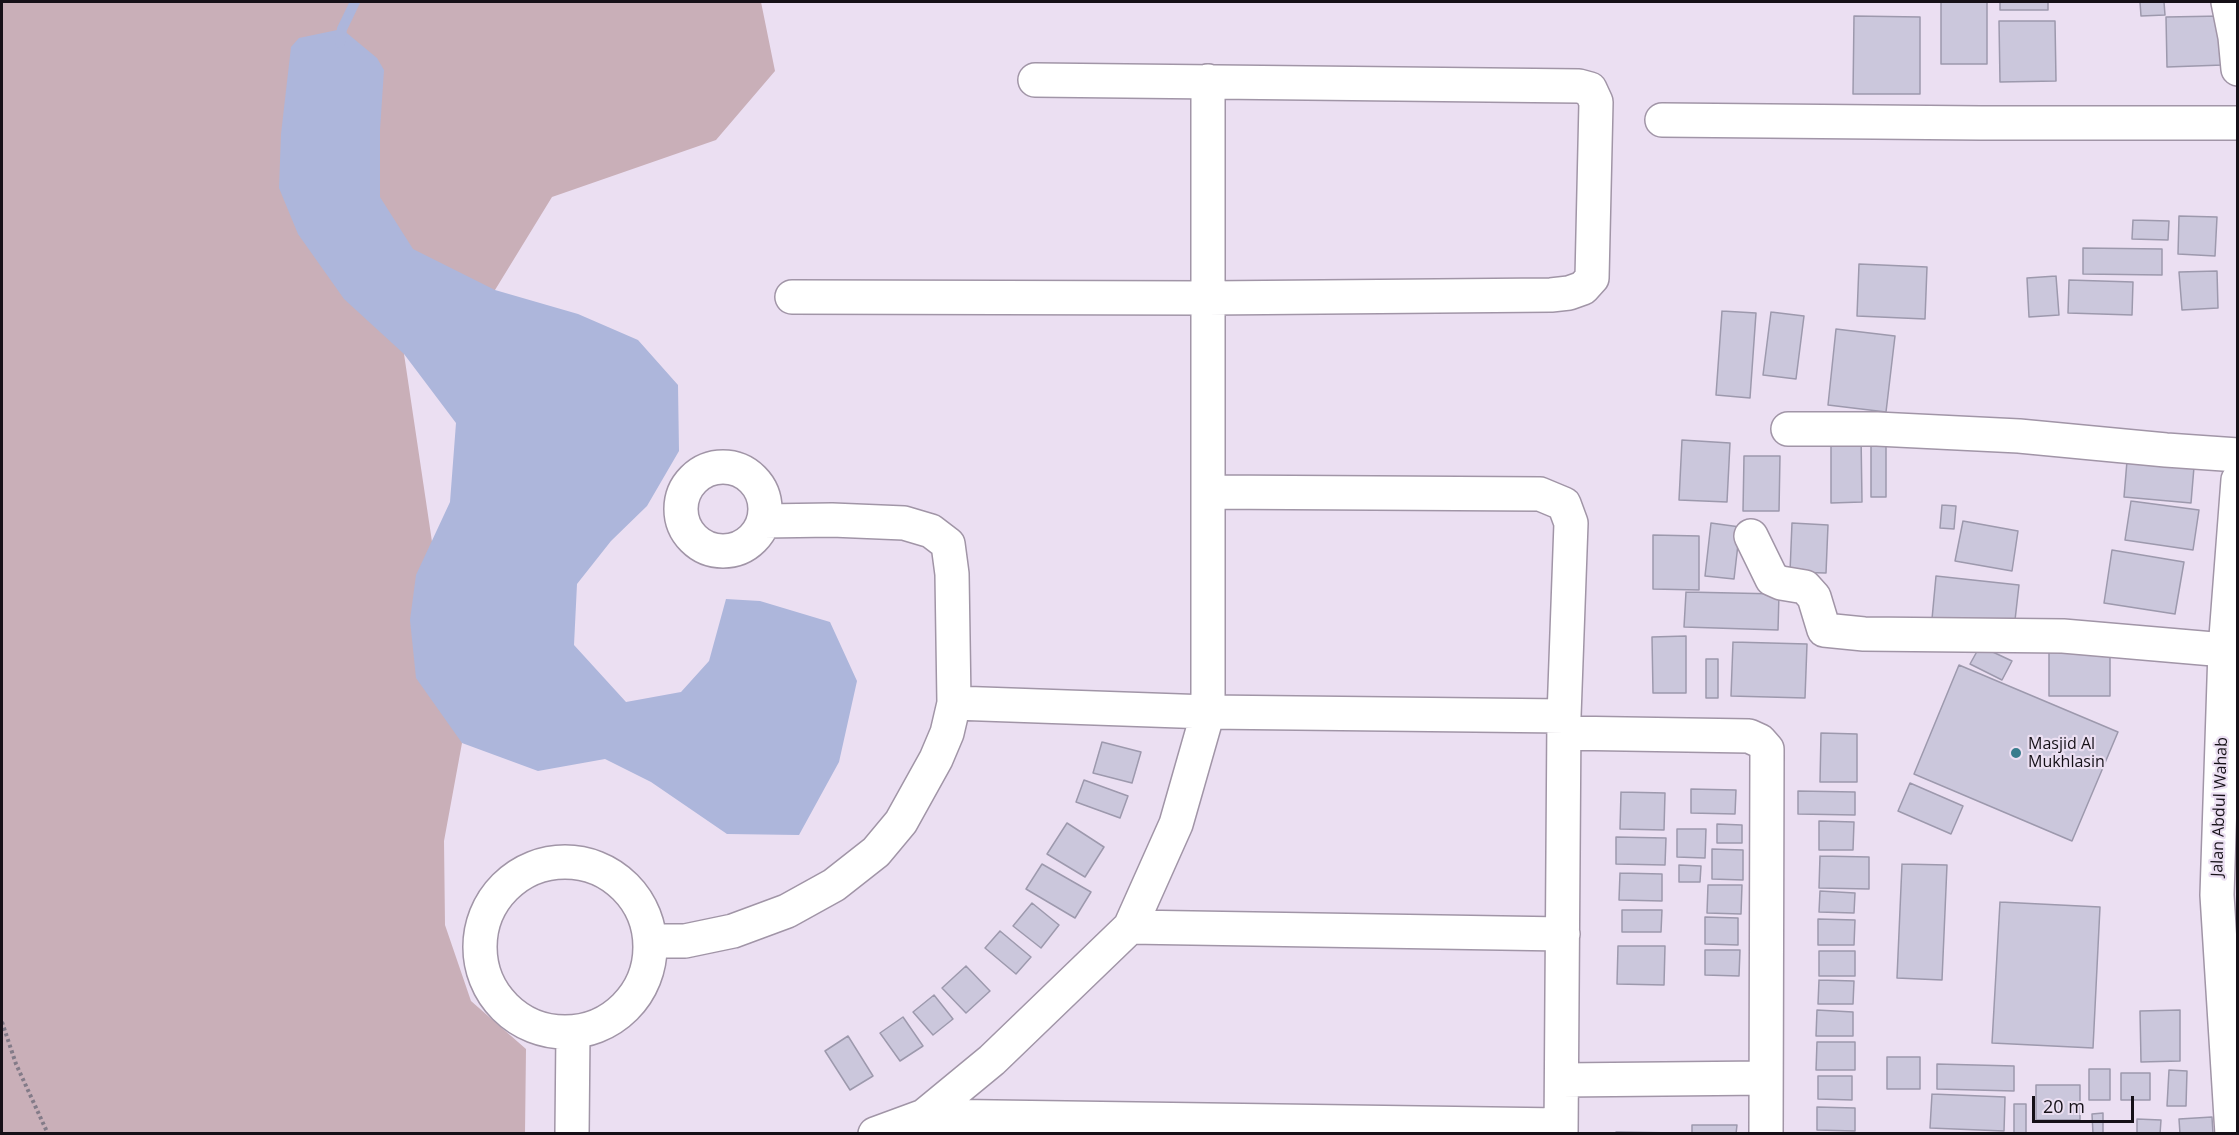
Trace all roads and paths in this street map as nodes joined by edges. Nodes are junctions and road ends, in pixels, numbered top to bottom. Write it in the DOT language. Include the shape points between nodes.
graph roads {
  1 [pos="2228,2"];
  2 [pos="2238,69"];
  3 [pos="1035,80"];
  4 [pos="1208,81"];
  5 [pos="1662,120"];
  6 [pos="2238,123"];
  7 [pos="792,297"];
  8 [pos="1208,298"];
  9 [pos="1788,429"];
  10 [pos="2238,454"];
  11 [pos="2238,480"];
  12 [pos="1208,492"];
  13 [pos="764,522"];
  14 [pos="1751,536"];
  15 [pos="2225,650"];
  16 [pos="954,703"];
  17 [pos="1208,712"];
  18 [pos="1564,724"];
  19 [pos="2230,741"];
  20 [pos="1130,927"];
  21 [pos="1563,934"];
  22 [pos="651,941"];
  23 [pos="2,1022"];
  24 [pos="573,1032"];
  25 [pos="1766,1078"];
  26 [pos="1562,1080"];
  27 [pos="924,1116"];
  28 [pos="1561,1129"];
  29 [pos="48,1134"];
  30 [pos="572,1134"];
  31 [pos="875,1134"];
  32 [pos="1766,1134"];
  33 [pos="2232,1134"];
  1 -- 2 [label="street"];
  3 -- 4 [label="street"];
  4 -- 8 [label="street"];
  4 -- 8 [label="street" via="1579,86 1590,89 1596,102 1592,278 1583,288 1551,295"];
  5 -- 6 [label="street"];
  7 -- 8 [label="street"];
  8 -- 12 [label="street"];
  9 -- 10 [label="street" via="2019,436"];
  11 -- 15 [label="street, Jalan Abdul Wahab"];
  12 -- 17 [label="street"];
  12 -- 18 [label="street" via="1540,494 1564,504 1571,523"];
  13 -- 16 [label="street" via="904,523 931,531 948,544"];
  14 -- 15 [label="street" via="1772,579 1805,587 1814,597 1824,630 2062,636"];
  15 -- 19 [label="street, Jalan Abdul Wahab"];
  16 -- 17 [label="street"];
  16 -- 22 [label="street" via="936,759 901,822 876,852 834,885 787,911 734,931 685,941"];
  17 -- 18 [label="street"];
  17 -- 20 [label="street" via="1176,824"];
  18 -- 21 [label="street"];
  18 -- 25 [label="street" via="1749,736 1767,749"];
  19 -- 33 [label="street, Jalan Abdul Wahab" via="2217,895"];
  20 -- 21 [label="street"];
  20 -- 27 [label="street" via="992,1060"];
  21 -- 26 [label="street"];
  22 -- 24 [label="street" via="647,974 631,1003 605,1023"];
  22 -- 24 [label="street" via="641,906 617,878 583,863 546,863 513,878 489,906 479,942 485,978 505,1009 536,1028"];
  23 -- 29 [label="path" via="16,1064"];
  24 -- 30 [label="street"];
  25 -- 26 [label="street"];
  25 -- 32 [label="street"];
  26 -- 28 [label="street"];
  27 -- 28 [label="street"];
  27 -- 31 [label="street"];
}
